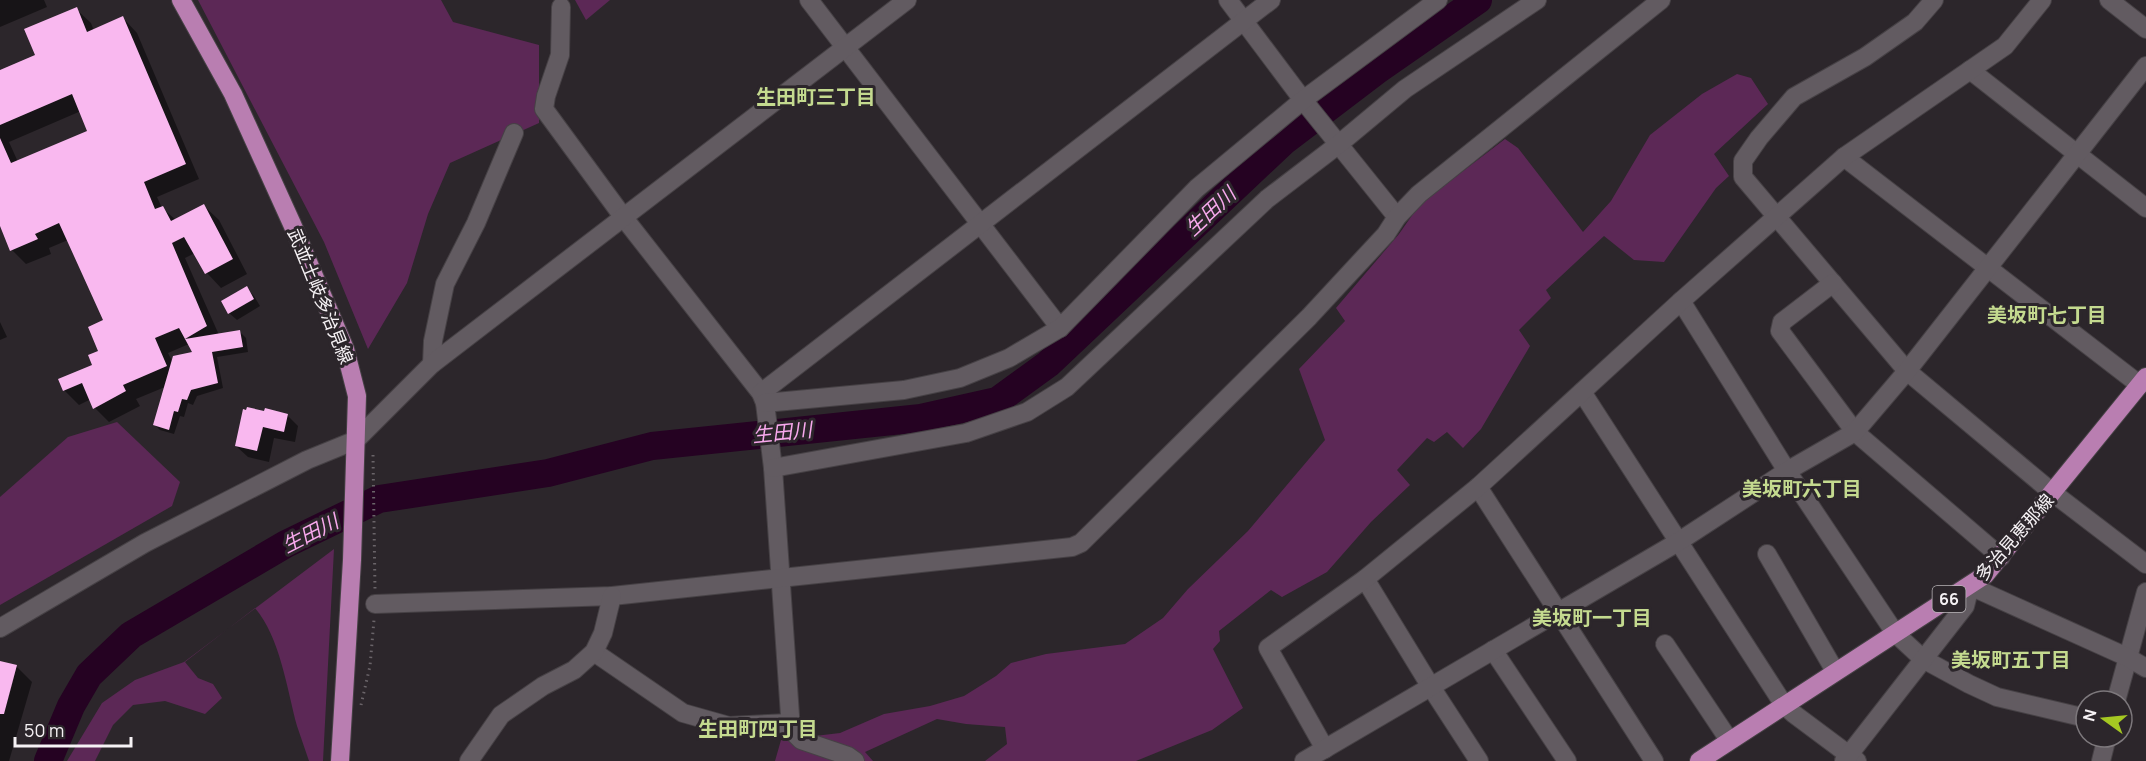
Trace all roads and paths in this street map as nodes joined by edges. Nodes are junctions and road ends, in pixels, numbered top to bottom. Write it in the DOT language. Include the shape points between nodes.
graph roads {
  1 [pos="181,0"];
  2 [pos="810,0"];
  3 [pos="907,0"];
  4 [pos="1228,0"];
  5 [pos="1271,0"];
  6 [pos="1438,0"];
  7 [pos="1537,0"];
  8 [pos="1661,0"];
  9 [pos="1934,0"];
  10 [pos="2042,0"];
  11 [pos="2109,0"];
  12 [pos="561,7"];
  13 [pos="1244,21"];
  14 [pos="2146,29"];
  15 [pos="846,48"];
  16 [pos="2146,66"];
  17 [pos="1970,70"];
  18 [pos="1303,100"];
  19 [pos="514,133"];
  20 [pos="1339,144"];
  21 [pos="2076,154"];
  22 [pos="1844,157"];
  23 [pos="2146,208"];
  24 [pos="1777,216"];
  25 [pos="624,218"];
  26 [pos="1397,218"];
  27 [pos="981,222"];
  28 [pos="1988,267"];
  29 [pos="1833,283"];
  30 [pos="1681,301"];
  31 [pos="1060,328"];
  32 [pos="432,364"];
  33 [pos="1906,371"];
  34 [pos="2143,381"];
  35 [pos="1582,392"];
  36 [pos="763,398"];
  37 [pos="1855,432"];
  38 [pos="356,440"];
  39 [pos="373,450"];
  40 [pos="773,468"];
  41 [pos="1787,471"];
  42 [pos="1478,487"];
  43 [pos="2053,493"];
  44 [pos="1678,542"];
  45 [pos="1767,554"];
  46 [pos="2001,557"];
  47 [pos="2146,564"];
  48 [pos="781,577"];
  49 [pos="1365,579"];
  50 [pos="1970,586"];
  51 [pos="2146,592"];
  52 [pos="612,596"];
  53 [pos="375,604"];
  54 [pos="1557,612"];
  55 [pos="0,628"];
  56 [pos="1895,633"];
  57 [pos="1665,644"];
  58 [pos="1493,650"];
  59 [pos="594,652"];
  60 [pos="2127,657"];
  61 [pos="1923,659"];
  62 [pos="2146,668"];
  63 [pos="1835,671"];
  64 [pos="1431,687"];
  65 [pos="2119,689"];
  66 [pos="1784,705"];
  67 [pos="360,710"];
  68 [pos="2074,715"];
  69 [pos="790,723"];
  70 [pos="1729,740"];
  71 [pos="1325,749"];
  72 [pos="1850,759"];
  73 [pos="340,761"];
  74 [pos="469,761"];
  75 [pos="855,761"];
  76 [pos="1304,761"];
  77 [pos="1479,761"];
  78 [pos="1567,761"];
  79 [pos="1654,761"];
  80 [pos="1699,761"];
  1 -- 38 [label="main road, 武並土岐多治見線" via="233,94 345,349 357,396"];
  2 -- 15 [label="street"];
  3 -- 15 [label="street"];
  4 -- 13 [label="street"];
  5 -- 13 [label="street"];
  6 -- 18 [label="street"];
  7 -- 20 [label="street" via="1405,89"];
  8 -- 26 [label="street" via="1419,194"];
  9 -- 24 [label="street" via="1915,22 1865,57 1794,98 1759,138 1743,161 1743,177"];
  10 -- 17 [label="street" via="2005,46"];
  11 -- 14 [label="street"];
  12 -- 25 [label="street" via="560,55 544,109"];
  13 -- 18 [label="street"];
  13 -- 27 [label="street"];
  15 -- 25 [label="street"];
  15 -- 27 [label="street"];
  16 -- 21 [label="street"];
  17 -- 21 [label="street"];
  17 -- 22 [label="street"];
  18 -- 20 [label="street"];
  18 -- 31 [label="street" via="1197,188"];
  19 -- 32 [label="street" via="445,284"];
  20 -- 26 [label="street"];
  20 -- 40 [label="street" via="1267,199 1067,387 1027,411 966,433"];
  21 -- 23 [label="street"];
  21 -- 28 [label="street"];
  22 -- 24 [label="street"];
  22 -- 28 [label="street"];
  24 -- 29 [label="street"];
  24 -- 30 [label="street"];
  25 -- 32 [label="street"];
  25 -- 36 [label="street"];
  26 -- 48 [label="street" via="1309,317 1081,543"];
  27 -- 31 [label="street"];
  27 -- 36 [label="street"];
  28 -- 33 [label="street"];
  28 -- 34 [label="street"];
  29 -- 33 [label="street"];
  29 -- 37 [label="street" via="1782,322 1780,331"];
  30 -- 35 [label="street"];
  30 -- 41 [label="street"];
  31 -- 36 [label="street" via="1009,358 960,378 904,390"];
  32 -- 38 [label="street"];
  33 -- 37 [label="street"];
  33 -- 43 [label="street"];
  34 -- 43 [label="main road, 多治見恵那線 / 66"];
  35 -- 42 [label="street"];
  35 -- 44 [label="street"];
  36 -- 40 [label="street"];
  37 -- 41 [label="street"];
  37 -- 46 [label="street"];
  38 -- 55 [label="street" via="308,460 145,543"];
  38 -- 73 [label="main road, 武並土岐多治見線"];
  39 -- 53 [label="path"];
  40 -- 48 [label="street"];
  41 -- 44 [label="street"];
  41 -- 56 [label="street"];
  42 -- 49 [label="street"];
  42 -- 54 [label="street"];
  43 -- 46 [label="main road, 多治見恵那線 / 66"];
  43 -- 47 [label="street"];
  44 -- 54 [label="street"];
  44 -- 66 [label="street"];
  45 -- 63 [label="street"];
  46 -- 50 [label="main road, 多治見恵那線 / 66"];
  48 -- 52 [label="street"];
  48 -- 69 [label="street"];
  49 -- 64 [label="street"];
  49 -- 71 [label="street" via="1268,648"];
  50 -- 56 [label="main road, 多治見恵那線 / 66"];
  50 -- 60 [label="street"];
  50 -- 61 [label="street" via="1965,606"];
  51 -- 60 [label="street"];
  52 -- 53 [label="street"];
  52 -- 59 [label="street"];
  53 -- 67 [label="path" via="370,666"];
  54 -- 58 [label="street"];
  54 -- 79 [label="street"];
  56 -- 61 [label="street"];
  56 -- 63 [label="main road, 多治見恵那線 / 66"];
  57 -- 70 [label="street"];
  58 -- 64 [label="street"];
  58 -- 78 [label="street"];
  59 -- 69 [label="street" via="683,713 729,726"];
  59 -- 74 [label="street" via="574,670 501,715"];
  60 -- 62 [label="street"];
  60 -- 65 [label="street"];
  61 -- 68 [label="street" via="1996,697"];
  61 -- 72 [label="street"];
  63 -- 66 [label="main road, 多治見恵那線 / 66"];
  64 -- 71 [label="street"];
  64 -- 77 [label="street"];
  66 -- 70 [label="main road, 多治見恵那線 / 66"];
  66 -- 72 [label="street"];
  69 -- 75 [label="street" via="801,740"];
  70 -- 80 [label="main road, 多治見恵那線 / 66"];
  71 -- 76 [label="street"];
}
